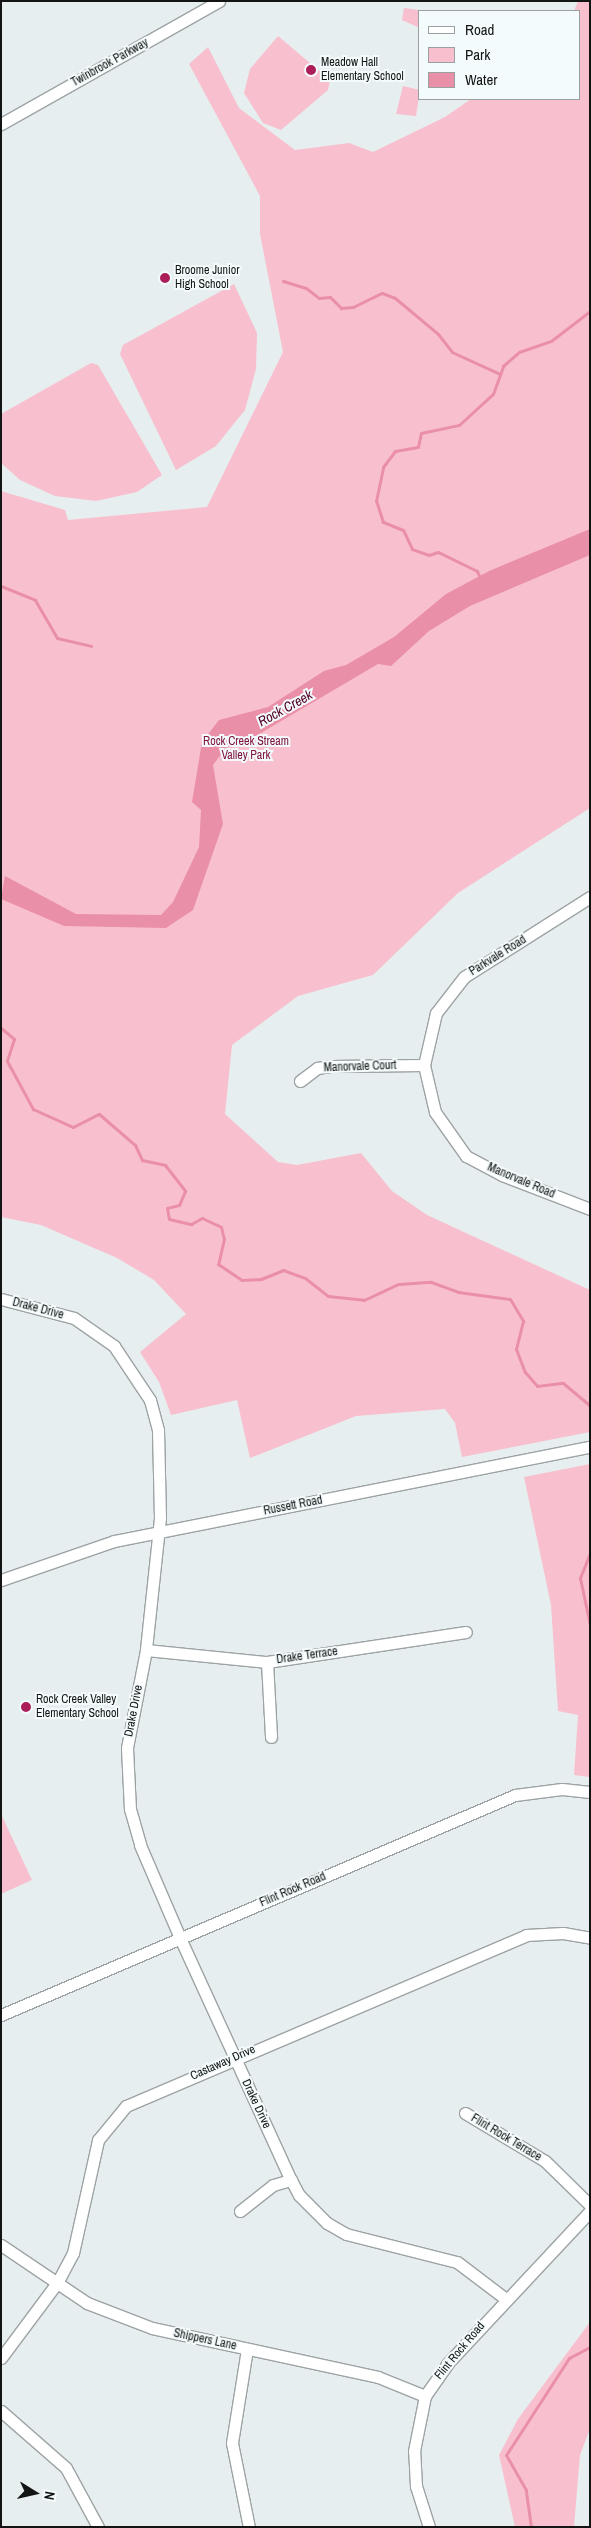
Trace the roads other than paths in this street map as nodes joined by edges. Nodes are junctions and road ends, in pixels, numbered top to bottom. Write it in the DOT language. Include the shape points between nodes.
graph roads {
  1 [pos="219,1"];
  2 [pos="201,6"];
  3 [pos="1,124"];
  4 [pos="590,897"];
  5 [pos="424,1065"];
  6 [pos="300,1081"];
  7 [pos="590,1209"];
  8 [pos="1,1299"];
  9 [pos="590,1447"];
  10 [pos="159,1532"];
  11 [pos="1,1580"];
  12 [pos="466,1632"];
  13 [pos="146,1650"];
  14 [pos="267,1662"];
  15 [pos="272,1737"];
  16 [pos="590,1792"];
  17 [pos="180,1938"];
  18 [pos="590,1938"];
  19 [pos="1,2015"];
  20 [pos="235,2057"];
  21 [pos="465,2113"];
  22 [pos="291,2180"];
  23 [pos="590,2205"];
  24 [pos="240,2211"];
  25 [pos="590,2211"];
  26 [pos="1,2245"];
  27 [pos="57,2284"];
  28 [pos="506,2299"];
  29 [pos="247,2349"];
  30 [pos="1,2358"];
  31 [pos="425,2396"];
  32 [pos="1,2411"];
  33 [pos="98,2527"];
  34 [pos="249,2527"];
  35 [pos="429,2527"];
  1 -- 2 [label="street, Twinbrook Parkway"];
  2 -- 3 [label="street, Twinbrook Parkway"];
  4 -- 5 [label="street, Parkvale Road" via="464,977 436,1013"];
  5 -- 6 [label="street, Manorvale Court" via="316,1068"];
  5 -- 7 [label="street, Manorvale Road" via="434,1112 466,1156 502,1175"];
  8 -- 10 [label="street, Drake Drive" via="74,1318 114,1346 137,1376 158,1430"];
  9 -- 10 [label="street, Russett Road"];
  10 -- 11 [label="street, Russett Road" via="68,1554"];
  10 -- 13 [label="street, Drake Drive"];
  12 -- 14 [label="street, Drake Terrace"];
  13 -- 14 [label="street, Drake Terrace"];
  13 -- 17 [label="street, Drake Drive" via="127,1748 128,1789 140,1845"];
  14 -- 15 [label="street"];
  16 -- 17 [label="street, Flint Rock Road" via="562,1789 515,1795"];
  17 -- 19 [label="street, Flint Rock Road"];
  17 -- 20 [label="street, Drake Drive"];
  18 -- 20 [label="street, Castaway Drive" via="563,1933 526,1935"];
  20 -- 22 [label="street, Drake Drive"];
  20 -- 27 [label="street, Castaway Drive" via="126,2106 106,2125 98,2140 72,2253"];
  21 -- 23 [label="street, Flint Rock Terrace" via="545,2161"];
  22 -- 24 [label="street" via="273,2185"];
  22 -- 28 [label="street, Drake Drive" via="299,2195 327,2223 346,2234 457,2262"];
  25 -- 28 [label="street, Flint Rock Road"];
  26 -- 27 [label="street, Shippers Lane"];
  27 -- 29 [label="street, Shippers Lane" via="88,2303 152,2328"];
  27 -- 30 [label="street, Castaway Drive"];
  28 -- 31 [label="street, Flint Rock Road" via="447,2364"];
  29 -- 31 [label="street, Shippers Lane" via="378,2377"];
  29 -- 34 [label="street" via="232,2443"];
  31 -- 35 [label="street, Flint Rock Road" via="414,2451 416,2486"];
  32 -- 33 [label="street" via="66,2468"];
}
